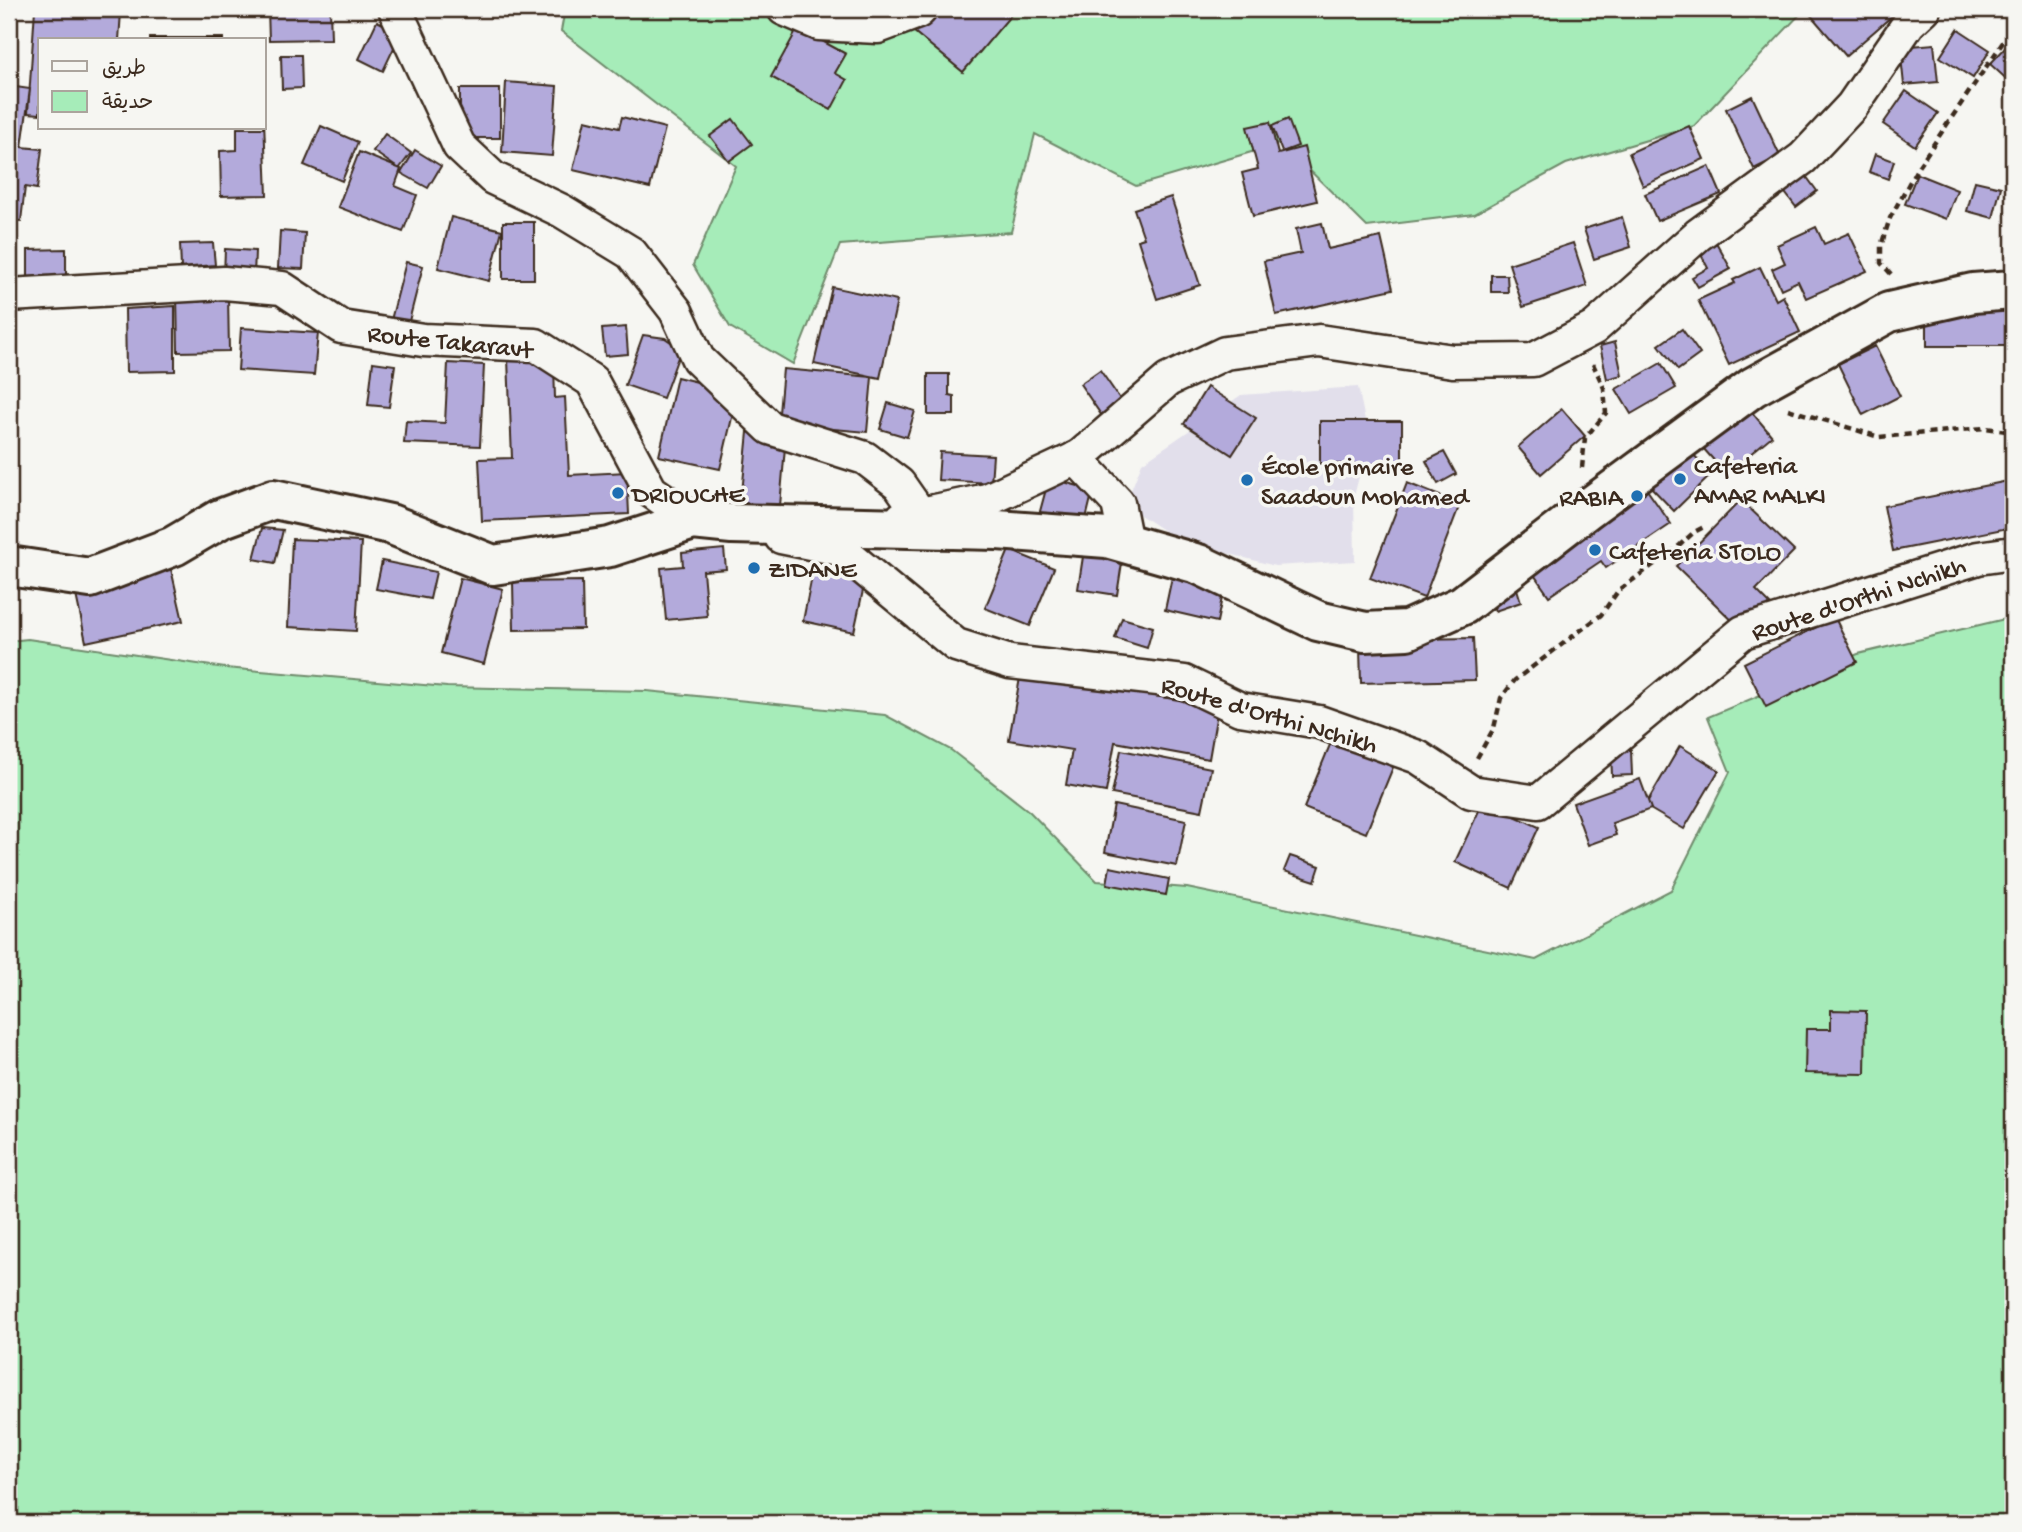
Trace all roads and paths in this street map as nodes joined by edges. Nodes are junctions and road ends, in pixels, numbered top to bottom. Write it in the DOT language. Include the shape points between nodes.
graph roads {
  1 [pos="395,9"];
  2 [pos="784,9"];
  3 [pos="921,9"];
  4 [pos="1924,9"];
  5 [pos="2013,29"];
  6 [pos="2013,290"];
  7 [pos="9,295"];
  8 [pos="1889,312"];
  9 [pos="1575,338"];
  10 [pos="1753,387"];
  11 [pos="2013,432"];
  12 [pos="1076,458"];
  13 [pos="1586,510"];
  14 [pos="920,514"];
  15 [pos="693,520"];
  16 [pos="1706,526"];
  17 [pos="859,527"];
  18 [pos="1126,543"];
  19 [pos="2013,553"];
  20 [pos="9,566"];
  21 [pos="1471,792"];
  1 -- 14 [label="street" via="459,146 493,178 562,211 631,253 676,311 698,359 770,428 865,457 900,484"];
  2 -- 3 [label="street" via="819,24 878,27"];
  4 -- 9 [label="street" via="1909,23 1852,106 1803,158 1698,235 1594,328"];
  5 -- 8 [label="path" via="1918,167 1890,218 1881,263 1902,287"];
  6 -- 8 [label="street" via="1973,293"];
  7 -- 15 [label="street, Route Takaravt" via="224,283 282,288 341,327 423,340 536,345 592,381 651,491"];
  8 -- 10 [label="street"];
  9 -- 12 [label="street" via="1533,360 1453,361 1319,341 1225,353 1168,380"];
  9 -- 13 [label="path" via="1604,388 1606,413 1586,438 1581,462"];
  10 -- 11 [label="path" via="1790,411 1879,437 1985,428"];
  10 -- 13 [label="street"];
  12 -- 14 [label="street" via="987,500"];
  12 -- 18 [label="street" via="1118,503"];
  13 -- 18 [label="street" via="1464,605 1407,630 1365,632 1318,621 1198,564"];
  14 -- 17 [label="street"];
  15 -- 17 [label="street"];
  15 -- 20 [label="street" via="610,547 493,565 390,524 274,499 220,519 174,546 90,578"];
  15 -- 21 [label="street, Route d'Orthi Nchikh" via="840,549 956,645 1010,662 1184,682 1240,709 1319,722 1418,757"];
  16 -- 21 [label="path" via="1619,591 1601,615 1516,680 1501,698 1494,728 1476,759"];
  17 -- 18 [label="street" via="997,530"];
  19 -- 21 [label="street, Route d'Orthi Nchikh" via="1978,558 1743,632 1538,802"];
}
